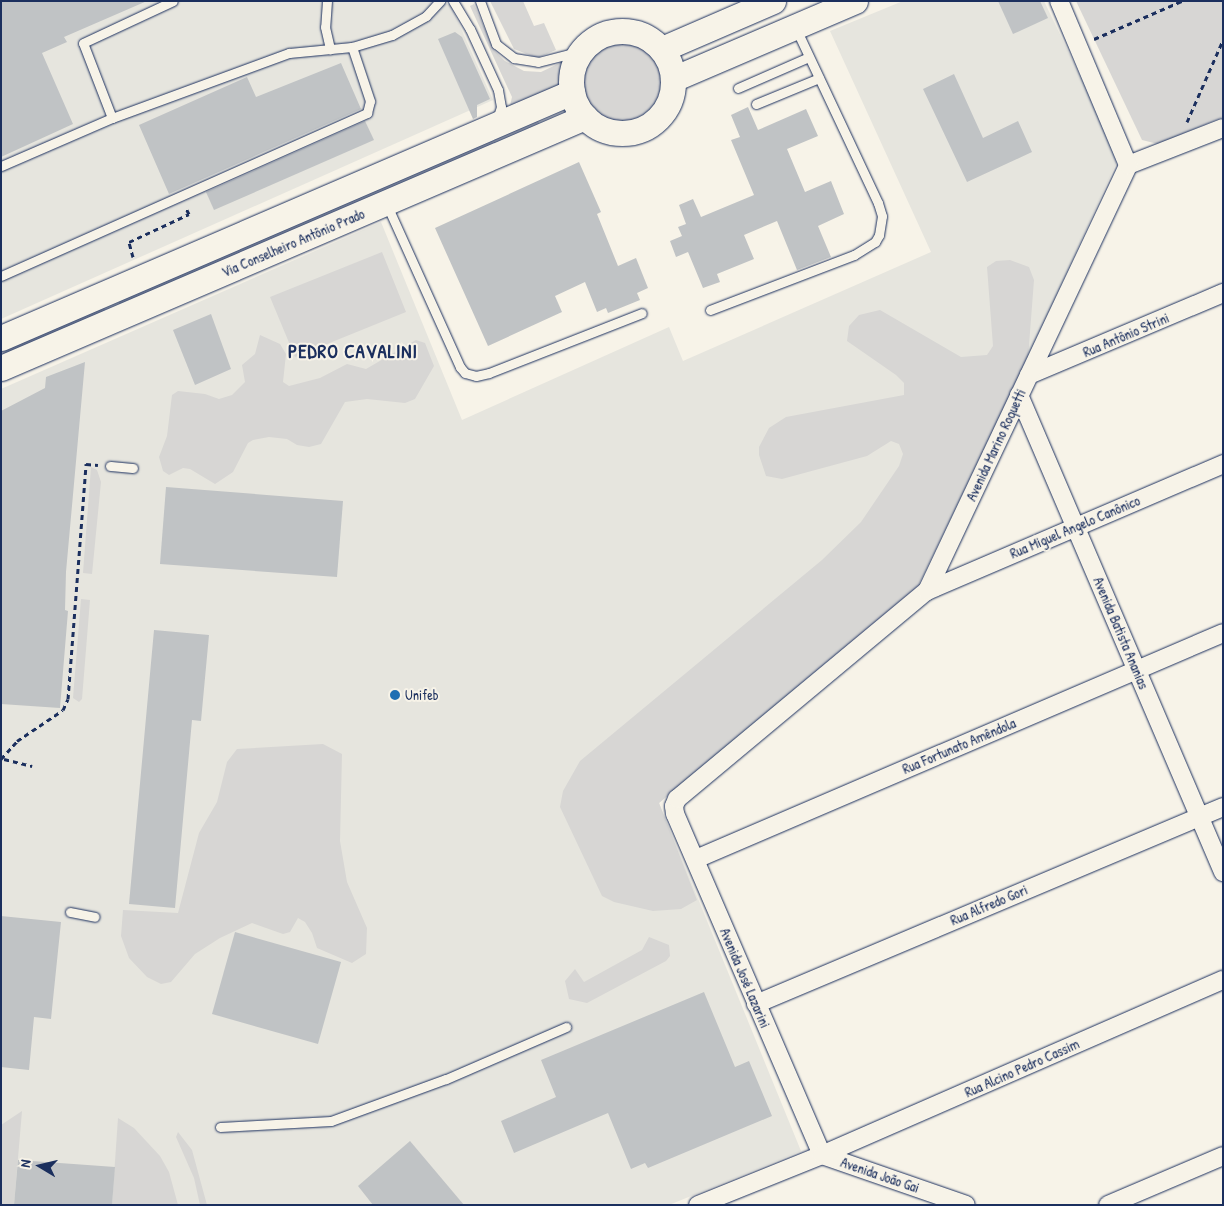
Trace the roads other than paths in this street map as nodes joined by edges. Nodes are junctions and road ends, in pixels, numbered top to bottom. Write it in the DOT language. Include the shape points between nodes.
graph roads {
  1 [pos="173,1"];
  2 [pos="327,1"];
  3 [pos="440,1"];
  4 [pos="453,1"];
  5 [pos="480,1"];
  6 [pos="773,1"];
  7 [pos="855,1"];
  8 [pos="1059,1"];
  9 [pos="795,27"];
  10 [pos="352,47"];
  11 [pos="330,49"];
  12 [pos="662,49"];
  13 [pos="581,51"];
  14 [pos="809,57"];
  15 [pos="673,78"];
  16 [pos="819,78"];
  17 [pos="738,88"];
  18 [pos="572,92"];
  19 [pos="756,104"];
  20 [pos="585,117"];
  21 [pos="112,118"];
  22 [pos="494,125"];
  23 [pos="1223,128"];
  24 [pos="1128,165"];
  25 [pos="1,166"];
  26 [pos="386,203"];
  27 [pos="1,276"];
  28 [pos="1223,293"];
  29 [pos="710,310"];
  30 [pos="642,313"];
  31 [pos="1,338"];
  32 [pos="1,368"];
  33 [pos="1029,375"];
  34 [pos="1018,395"];
  35 [pos="1223,464"];
  36 [pos="110,466"];
  37 [pos="132,468"];
  38 [pos="1075,527"];
  39 [pos="927,591"];
  40 [pos="1223,633"];
  41 [pos="1136,670"];
  42 [pos="677,799"];
  43 [pos="1223,807"];
  44 [pos="1199,816"];
  45 [pos="696,859"];
  46 [pos="1223,872"];
  47 [pos="70,912"];
  48 [pos="95,917"];
  49 [pos="1223,980"];
  50 [pos="756,1004"];
  51 [pos="566,1027"];
  52 [pos="220,1127"];
  53 [pos="822,1156"];
  54 [pos="1223,1156"];
  55 [pos="698,1205"];
  56 [pos="966,1205"];
  57 [pos="1108,1205"];
  1 -- 21 [label="lane" via="83,43"];
  2 -- 11 [label="lane" via="325,27"];
  3 -- 10 [label="lane" via="432,11 392,35"];
  4 -- 22 [label="lane" via="470,28 498,90 501,107"];
  5 -- 13 [label="lane" via="496,44 514,58 538,62"];
  6 -- 12 [label="main road"];
  7 -- 9 [label="main road"];
  8 -- 24 [label="street"];
  9 -- 14 [label="lane"];
  9 -- 15 [label="main road"];
  10 -- 11 [label="lane"];
  10 -- 27 [label="lane" via="370,101 367,114"];
  11 -- 21 [label="lane" via="289,53"];
  12 -- 13 [label="main road" via="652,40 628,30 598,36"];
  12 -- 15 [label="main road" via="670,63"];
  13 -- 18 [label="main road" via="571,78"];
  14 -- 16 [label="lane"];
  14 -- 17 [label="lane"];
  15 -- 20 [label="main road" via="666,109 642,129 612,132 597,127"];
  16 -- 19 [label="lane"];
  16 -- 29 [label="lane" via="878,202 882,216 879,235 875,242 854,255"];
  18 -- 20 [label="main road"];
  18 -- 22 [label="main road, Via Conselheiro Antônio Prado"];
  20 -- 26 [label="main road, Via Conselheiro Antônio Prado"];
  21 -- 25 [label="lane"];
  22 -- 31 [label="main road, Via Conselheiro Antônio Prado"];
  23 -- 24 [label="street"];
  24 -- 33 [label="street, Avenida Marino Roquetti"];
  26 -- 30 [label="lane" via="465,373 476,376 489,373"];
  26 -- 32 [label="main road, Via Conselheiro Antônio Prado"];
  28 -- 33 [label="street, Rua Antônio Strini"];
  33 -- 34 [label="street, Avenida Marino Roquetti"];
  34 -- 38 [label="street, Avenida Batista Ananias"];
  34 -- 39 [label="street, Avenida Marino Roquetti"];
  35 -- 38 [label="street, Rua Miguel Angelo Canônico"];
  36 -- 37 [label="lane"];
  38 -- 39 [label="street, Rua Miguel Angelo Canônico"];
  38 -- 41 [label="street, Avenida Batista Ananias"];
  39 -- 42 [label="street, Avenida Marino Roquetti"];
  40 -- 41 [label="street, Rua Fortunato Amêndola"];
  41 -- 44 [label="street, Avenida Batista Ananias"];
  41 -- 45 [label="street, Rua Fortunato Amêndola"];
  42 -- 45 [label="street, Avenida José Lazarini" via="675,814"];
  43 -- 44 [label="street, Rua Alfredo Gori"];
  44 -- 46 [label="street, Avenida Batista Ananias"];
  44 -- 50 [label="street, Rua Alfredo Gori"];
  45 -- 50 [label="street, Avenida José Lazarini"];
  47 -- 48 [label="lane"];
  49 -- 53 [label="street, Rua Alcino Pedro Cassim"];
  50 -- 53 [label="street, Avenida José Lazarini"];
  51 -- 52 [label="lane" via="446,1079 332,1121"];
  53 -- 55 [label="street, Rua Alcino Pedro Cassim"];
  53 -- 56 [label="street, Avenida João Gai"];
  54 -- 57 [label="street"];
}
